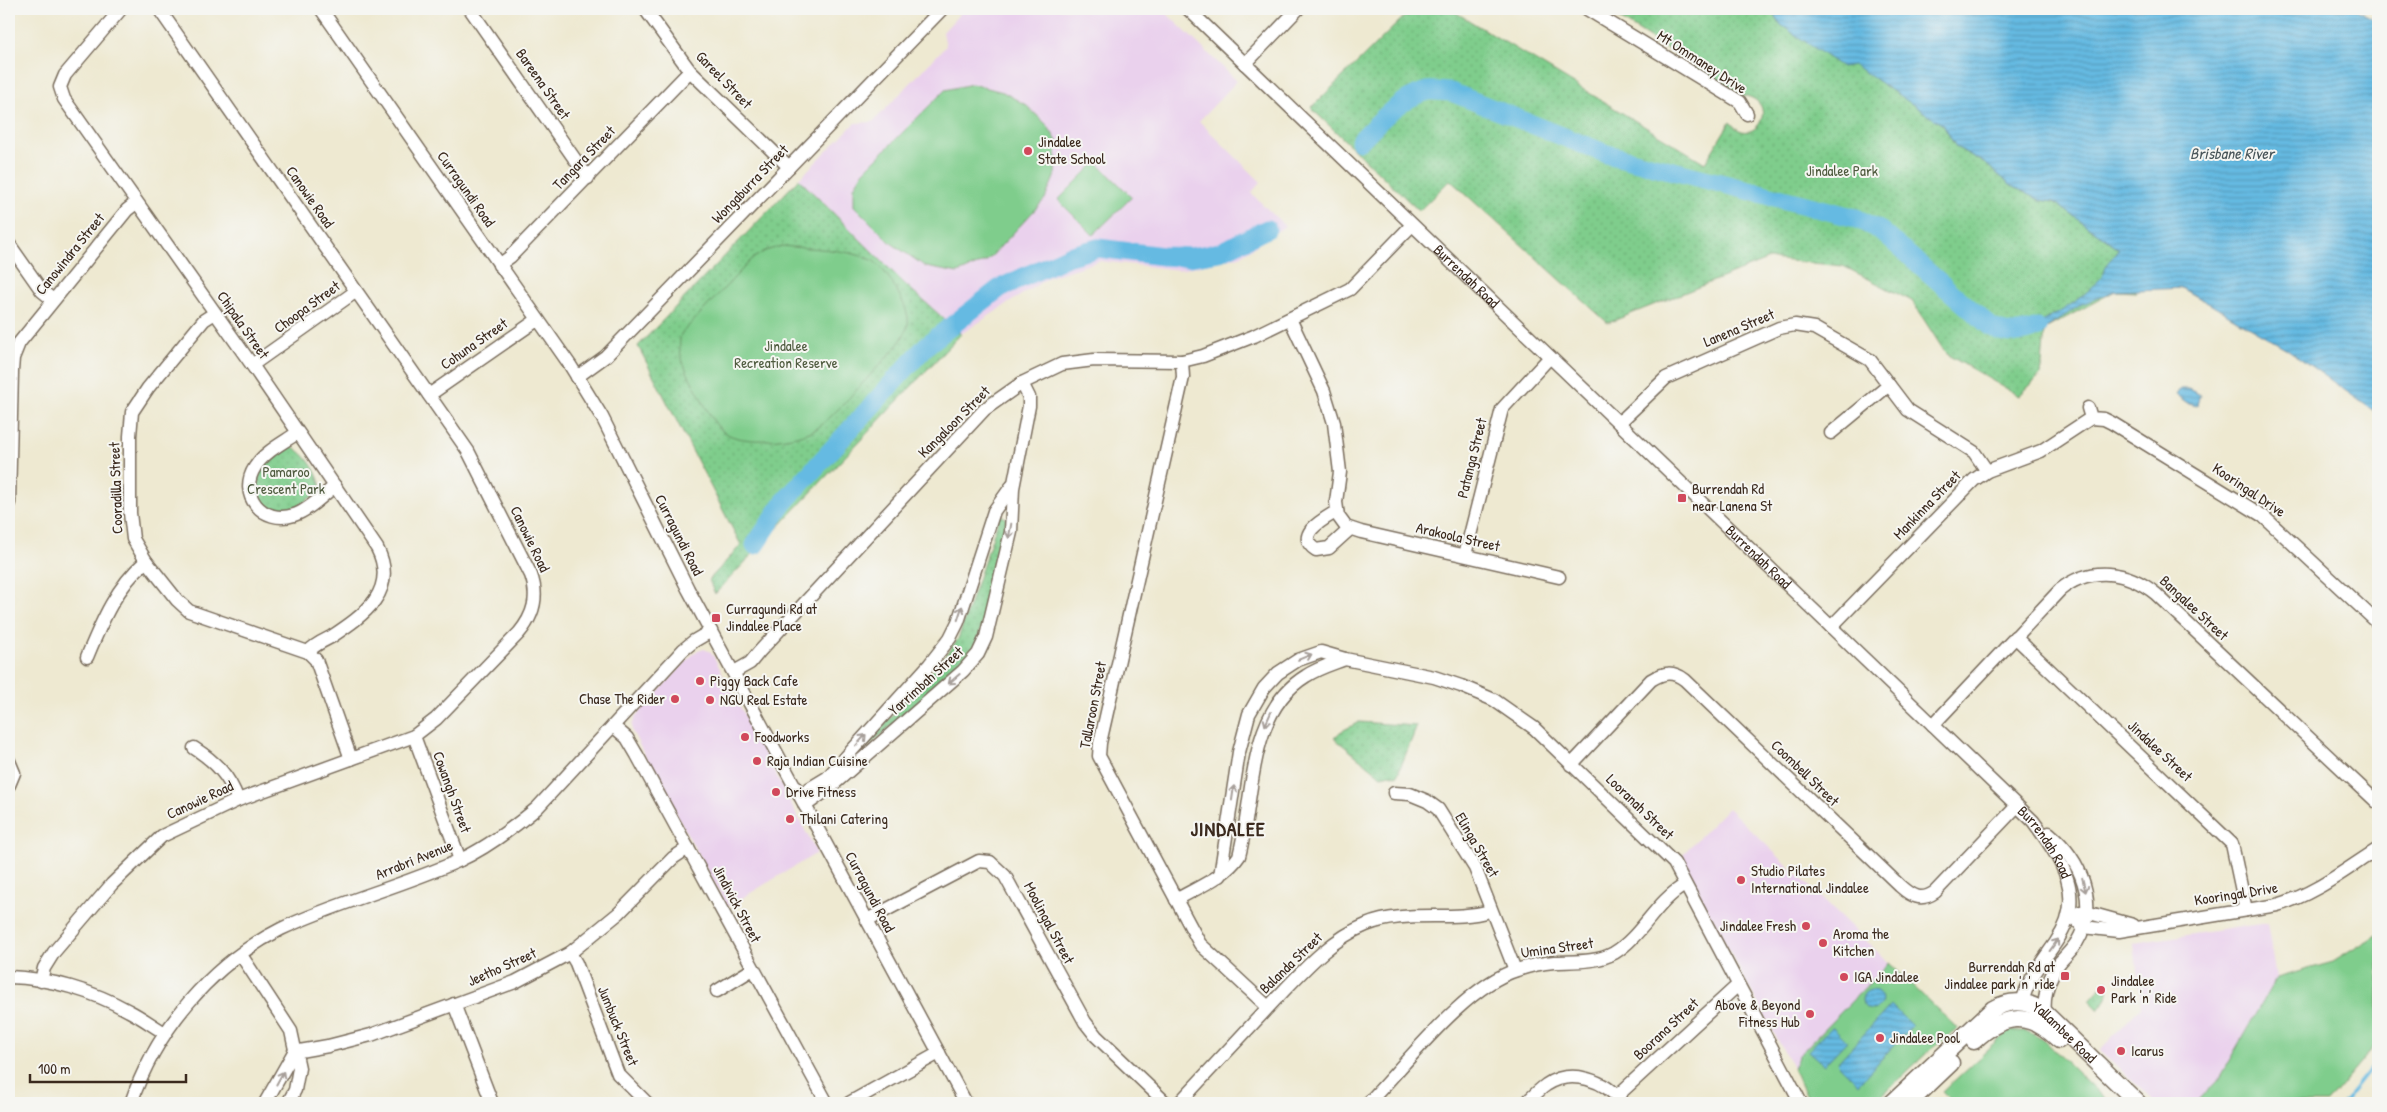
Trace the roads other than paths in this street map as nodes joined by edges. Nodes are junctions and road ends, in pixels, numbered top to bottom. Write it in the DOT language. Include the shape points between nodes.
graph roads {
  1 [pos="121,9"];
  2 [pos="160,9"];
  3 [pos="321,9"];
  4 [pos="470,9"];
  5 [pos="645,9"];
  6 [pos="1188,9"];
  7 [pos="1298,9"];
  8 [pos="1587,9"];
  9 [pos="937,11"];
  10 [pos="1246,64"];
  11 [pos="690,71"];
  12 [pos="1747,114"];
  13 [pos="789,167"];
  14 [pos="588,178"];
  15 [pos="136,203"];
  16 [pos="1412,225"];
  17 [pos="9,244"];
  18 [pos="499,265"];
  19 [pos="355,292"];
  20 [pos="52,300"];
  21 [pos="215,313"];
  22 [pos="1290,319"];
  23 [pos="537,320"];
  24 [pos="1550,357"];
  25 [pos="1182,361"];
  26 [pos="252,365"];
  27 [pos="578,377"];
  28 [pos="1022,382"];
  29 [pos="1889,384"];
  30 [pos="430,395"];
  31 [pos="2089,413"];
  32 [pos="9,423"];
  33 [pos="1619,423"];
  34 [pos="297,433"];
  35 [pos="1830,433"];
  36 [pos="1987,471"];
  37 [pos="1014,483"];
  38 [pos="335,486"];
  39 [pos="9,503"];
  40 [pos="1337,510"];
  41 [pos="1350,530"];
  42 [pos="1465,555"];
  43 [pos="146,561"];
  44 [pos="1560,577"];
  45 [pos="2378,623"];
  46 [pos="1832,627"];
  47 [pos="711,630"];
  48 [pos="2015,637"];
  49 [pos="308,652"];
  50 [pos="87,657"];
  51 [pos="1345,659"];
  52 [pos="734,672"];
  53 [pos="1933,725"];
  54 [pos="613,726"];
  55 [pos="414,736"];
  56 [pos="194,748"];
  57 [pos="351,759"];
  58 [pos="9,762"];
  59 [pos="1571,765"];
  60 [pos="9,784"];
  61 [pos="1394,793"];
  62 [pos="238,800"];
  63 [pos="802,801"];
  64 [pos="2378,803"];
  65 [pos="2017,806"];
  66 [pos="2033,821"];
  67 [pos="688,848"];
  68 [pos="2378,849"];
  69 [pos="460,860"];
  70 [pos="1220,876"];
  71 [pos="1685,885"];
  72 [pos="1176,900"];
  73 [pos="2246,910"];
  74 [pos="1490,911"];
  75 [pos="2086,912"];
  76 [pos="2069,913"];
  77 [pos="867,920"];
  78 [pos="2083,927"];
  79 [pos="2120,927"];
  80 [pos="570,953"];
  81 [pos="241,955"];
  82 [pos="753,969"];
  83 [pos="1516,970"];
  84 [pos="9,977"];
  85 [pos="41,981"];
  86 [pos="1738,985"];
  87 [pos="717,991"];
  88 [pos="454,1004"];
  89 [pos="1268,1007"];
  90 [pos="2032,1010"];
  91 [pos="165,1033"];
  92 [pos="294,1052"];
  93 [pos="939,1053"];
  94 [pos="2126,1096"];
  95 [pos="1619,1100"];
  96 [pos="131,1103"];
  97 [pos="265,1103"];
  98 [pos="288,1103"];
  99 [pos="492,1103"];
  100 [pos="647,1103"];
  101 [pos="827,1103"];
  102 [pos="849,1103"];
  103 [pos="966,1103"];
  104 [pos="1166,1103"];
  105 [pos="1179,1103"];
  106 [pos="1368,1103"];
  107 [pos="1526,1103"];
  108 [pos="1801,1103"];
  109 [pos="1892,1103"];
  110 [pos="1909,1103"];
  1 -- 15 [label="street, Chipala Street" via="65,74 60,88 73,115"];
  2 -- 19 [label="street, Canowie Road"];
  3 -- 18 [label="street, Curragundi Road"];
  4 -- 14 [label="street, Bareena Street"];
  5 -- 11 [label="street, Gareel Street"];
  6 -- 10 [label="street, Burrendah Road"];
  7 -- 10 [label="street"];
  8 -- 12 [label="street, Mt Ommaney Drive" via="1740,102"];
  9 -- 13 [label="street, Wongaburra Street"];
  10 -- 16 [label="street, Burrendah Road"];
  11 -- 13 [label="street, Gareel Street"];
  11 -- 14 [label="street, Tangara Street"];
  13 -- 27 [label="street, Wongaburra Street" via="606,356"];
  14 -- 18 [label="street, Tangara Street"];
  15 -- 20 [label="street, Canowindra Street"];
  15 -- 21 [label="street, Chipala Street"];
  16 -- 22 [label="street, Kangaloon Street" via="1350,289"];
  16 -- 24 [label="street, Burrendah Road"];
  17 -- 20 [label="street" via="42,292"];
  18 -- 23 [label="street, Curragundi Road"];
  19 -- 26 [label="street, Choopa Street"];
  19 -- 30 [label="street, Canowie Road"];
  20 -- 32 [label="street, Canowindra Street" via="19,343 13,358"];
  21 -- 26 [label="street, Chipala Street"];
  21 -- 43 [label="street, Cooradilla Street" via="204,320 132,412 130,513 133,539"];
  22 -- 25 [label="street, Kangaloon Street" via="1203,356"];
  22 -- 40 [label="street" via="1324,391 1334,423 1340,472"];
  23 -- 27 [label="street, Curragundi Road"];
  23 -- 30 [label="street, Cohuna Street"];
  24 -- 33 [label="street, Burrendah Road"];
  24 -- 42 [label="street, Patanga Street" via="1502,409"];
  25 -- 28 [label="street, Kangaloon Street" via="1066,362"];
  25 -- 72 [label="street, Tallaroon Street" via="1183,377 1099,756"];
  26 -- 34 [label="street, Chipala Street"];
  27 -- 47 [label="street, Curragundi Road" via="602,417"];
  28 -- 37 [label="street, Yarrimbah Street" via="1029,397 1029,406"];
  28 -- 52 [label="street, Kangaloon Street" via="985,409 750,663"];
  29 -- 33 [label="street, Lanena Street" via="1870,360 1824,332 1805,325 1788,325 1666,378"];
  29 -- 35 [label="street"];
  29 -- 36 [label="street, Lanena Street" via="1908,410 1974,452"];
  30 -- 55 [label="street, Canowie Road" via="468,451 536,589 534,608 519,633 436,719"];
  31 -- 36 [label="street, Mankinna Street" via="2042,451"];
  31 -- 45 [label="street, Kooringal Drive" via="2112,423 2260,514"];
  32 -- 39 [label="street, Canowindra Street"];
  33 -- 46 [label="street, Burrendah Road"];
  34 -- 38 [label="street, Chipala Street"];
  34 -- 38 [label="street" via="256,465 248,488 255,504 274,518 296,515"];
  36 -- 46 [label="street, Mankinna Street" via="1969,484"];
  63 -- 37 [label="street, Yarrimbah Street, one-way" via="827,778 950,638 994,511"];
  37 -- 63 [label="street, Yarrimbah Street, one-way" via="1011,532 986,636 978,654 867,756"];
  38 -- 49 [label="street, Chipala Street" via="377,548 384,563 384,580 380,592 359,618"];
  40 -- 41 [label="street" via="1342,523"];
  40 -- 41 [label="street" via="1310,530 1307,539 1310,545 1316,550 1324,550"];
  41 -- 42 [label="street, Arakoola Street"];
  42 -- 44 [label="street, Arakoola Street"];
  43 -- 49 [label="street, Cooradilla Street" via="190,611"];
  43 -- 50 [label="street" via="130,575 115,596"];
  46 -- 53 [label="street, Burrendah Road"];
  47 -- 52 [label="street, Curragundi Road"];
  47 -- 54 [label="street, Arrabri Avenue" via="683,650"];
  48 -- 53 [label="street, Bangalee Street"];
  48 -- 64 [label="street, Bangalee Street" via="2060,590 2078,579 2109,573 2137,581 2156,594"];
  48 -- 73 [label="street, Jindalee Street" via="2232,844"];
  49 -- 57 [label="street" via="316,660"];
  51 -- 59 [label="street, Looranah Street" via="1434,677 1494,700 1534,728"];
  51 -- 70 [label="street, one-way" via="1307,675 1275,704 1265,723 1260,743 1239,856 1233,866"];
  70 -- 51 [label="street, Looranah Street, one-way" via="1239,752 1252,708 1278,673 1298,660 1321,652"];
  52 -- 63 [label="street, Curragundi Road"];
  53 -- 65 [label="street, Burrendah Road"];
  54 -- 67 [label="street, Jindivick Street" via="627,738 636,752"];
  54 -- 69 [label="street, Arrabri Avenue" via="537,808 512,829"];
  55 -- 57 [label="street, Canowie Road"];
  55 -- 69 [label="street, Cowangh Street"];
  56 -- 62 [label="street" via="220,767"];
  57 -- 62 [label="street, Canowie Road"];
  58 -- 60 [label="street" via="14,773"];
  59 -- 65 [label="street, Coombell Street" via="1651,680 1672,673 1686,680 1900,886 1917,898 1935,892"];
  59 -- 71 [label="street, Looranah Street" via="1668,856"];
  61 -- 74 [label="street, Elinga Street" via="1410,794 1438,809 1475,868"];
  62 -- 85 [label="street, Canowie Road" via="162,836 138,856 54,952 44,968"];
  63 -- 77 [label="street, Curragundi Road"];
  65 -- 66 [label="street, Burrendah Road"];
  66 -- 75 [label="street, one-way" via="2060,843 2074,860 2084,880"];
  66 -- 76 [label="street, Burrendah Road" via="2058,855 2066,872 2070,890"];
  67 -- 80 [label="street, Jeetho Street" via="673,858 619,913"];
  67 -- 82 [label="street, Jindivick Street"];
  68 -- 73 [label="street, Kooringal Drive" via="2292,901"];
  69 -- 81 [label="street, Arrabri Avenue" via="319,913 263,939"];
  70 -- 72 [label="street"];
  71 -- 83 [label="street, Umina Street" via="1672,893 1625,943 1608,956"];
  71 -- 86 [label="street, Looranah Street"];
  72 -- 89 [label="street, Tallaroon Street" via="1200,944"];
  73 -- 79 [label="street, Kooringal Drive"];
  74 -- 83 [label="street, Elinga Street"];
  74 -- 89 [label="street, Balanda Street" via="1474,916 1400,918 1366,924 1310,963"];
  75 -- 76 [label="street"];
  75 -- 78 [label="street"];
  75 -- 79 [label="street, Kooringal Drive"];
  76 -- 78 [label="street"];
  90 -- 76 [label="street, Burrendah Road, one-way" via="2041,963 2062,933"];
  77 -- 93 [label="street, Curragundi Road"];
  77 -- 104 [label="street, Moolingal Street" via="979,861 990,862 1005,876 1085,1022"];
  78 -- 79 [label="street, Kooringal Drive"];
  78 -- 90 [label="street" via="2076,943 2060,963 2045,995"];
  80 -- 88 [label="street, Jeetho Street" via="515,982"];
  80 -- 100 [label="street, Jumbuck Street" via="618,1074"];
  81 -- 91 [label="street, Arrabri Avenue" via="212,978"];
  81 -- 92 [label="street" via="285,1020"];
  82 -- 87 [label="street"];
  82 -- 101 [label="street, Jindivick Street"];
  83 -- 106 [label="street, Umina Street" via="1487,986 1458,1009"];
  84 -- 85 [label="street"];
  85 -- 91 [label="street" via="78,990 128,1010"];
  86 -- 95 [label="street, Boorana Street"];
  86 -- 108 [label="street, Looranah Street"];
  88 -- 92 [label="street, Jeetho Street" via="371,1035"];
  88 -- 99 [label="street"];
  89 -- 105 [label="street, Balanda Street"];
  90 -- 94 [label="main road, Yallambee Road" via="2049,1030"];
  90 -- 109 [label="main road, Yallambee Road" via="2006,1003 1993,1009"];
  90 -- 110 [label="main road, Yallambee Road" via="1994,1024"];
  91 -- 96 [label="street, Arrabri Avenue" via="150,1058"];
  97 -- 92 [label="street, one-way"];
  92 -- 98 [label="street" via="299,1073"];
  93 -- 102 [label="street"];
  93 -- 103 [label="street, Curragundi Road"];
  95 -- 107 [label="street" via="1597,1082 1565,1078 1546,1084"];
}
